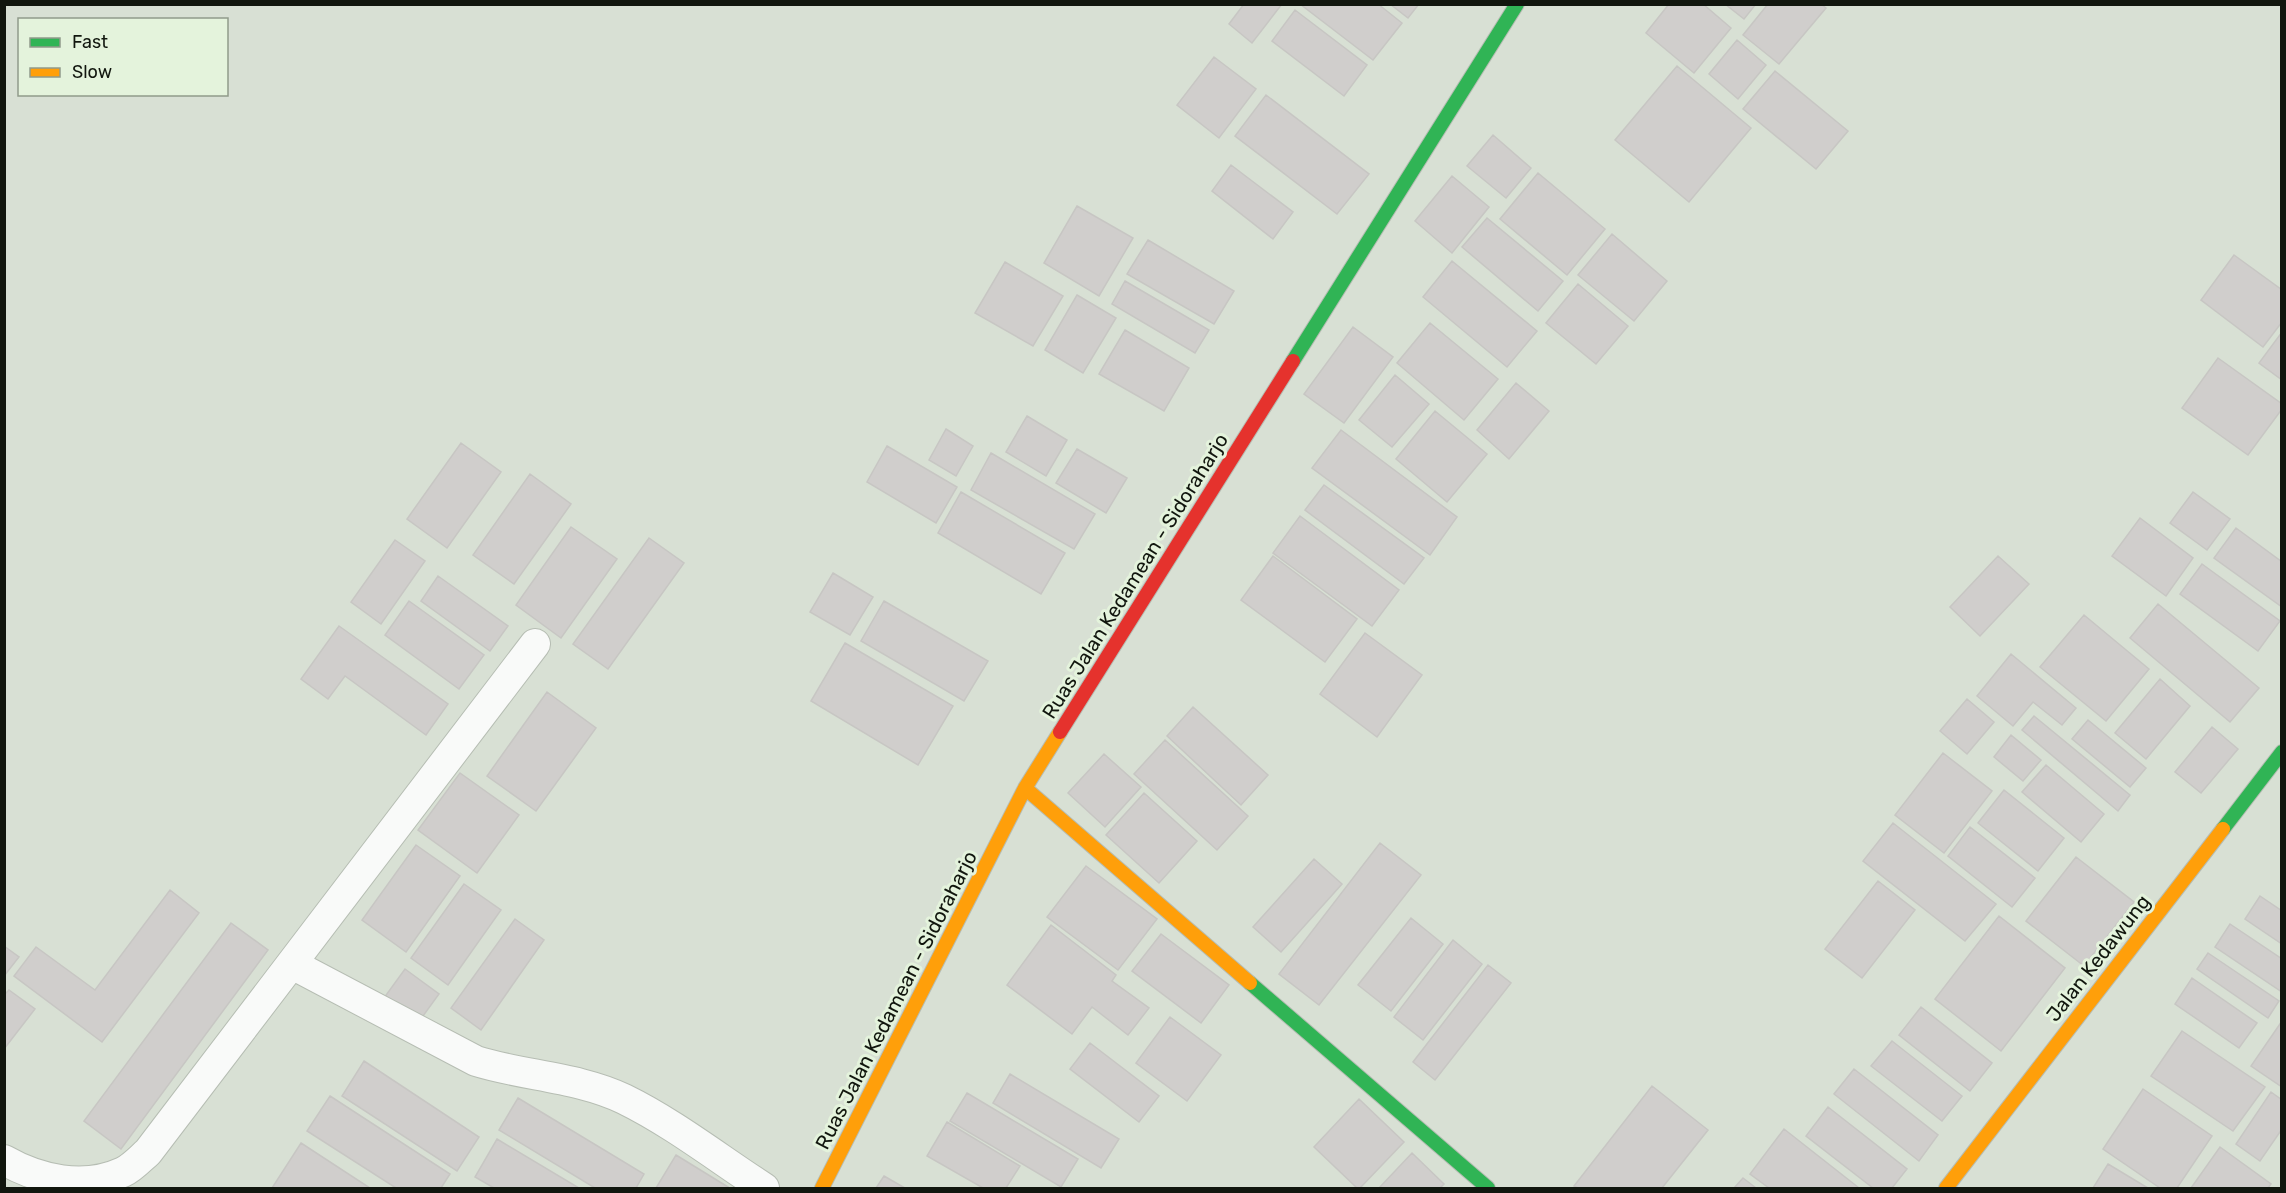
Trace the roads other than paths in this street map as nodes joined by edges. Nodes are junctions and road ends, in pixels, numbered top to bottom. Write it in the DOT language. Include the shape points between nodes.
graph roads {
  1 [pos="1517,4"];
  2 [pos="535,644"];
  3 [pos="2282,752"];
  4 [pos="1024,788"];
  5 [pos="292,964"];
  6 [pos="4,1160"];
  7 [pos="764,1188"];
  8 [pos="822,1188"];
  9 [pos="1488,1188"];
  10 [pos="1946,1188"];
  1 -- 4 [label="main road, Ruas Jalan Kedamean - Sidoraharjo"];
  2 -- 5 [label="lane"];
  3 -- 10 [label="main road, Jalan Kedawung"];
  4 -- 8 [label="main road, Ruas Jalan Kedamean - Sidoraharjo"];
  4 -- 9 [label="main road"];
  5 -- 6 [label="lane" via="148,1152 123,1172 67,1182 22,1170"];
  5 -- 7 [label="lane" via="477,1060 623,1099"];
}
